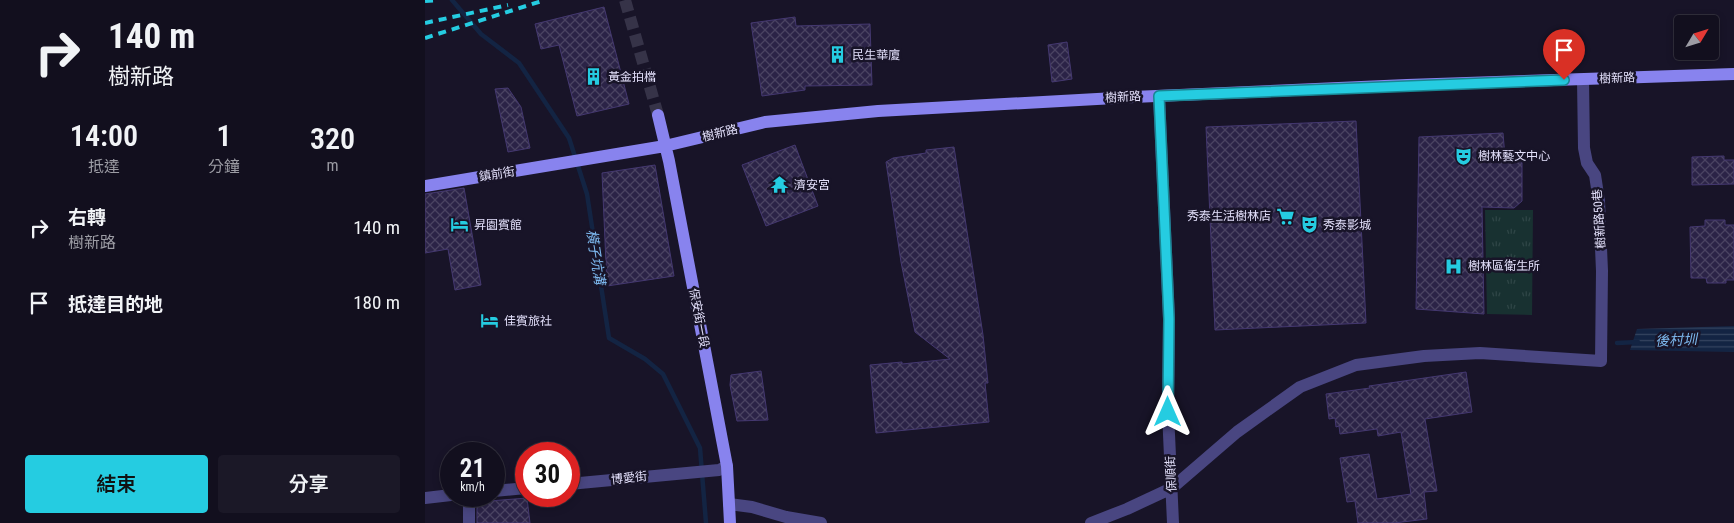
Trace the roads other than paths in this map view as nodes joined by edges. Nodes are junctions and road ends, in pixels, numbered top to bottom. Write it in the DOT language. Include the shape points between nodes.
graph roads {
  1 [pos="1734,74"];
  2 [pos="1583,80"];
  3 [pos="1159,96"];
  4 [pos="658,115"];
  5 [pos="665,146"];
  6 [pos="425,186"];
  7 [pos="723,468"];
  8 [pos="580,483"];
  9 [pos="1172,488"];
  10 [pos="440,496"];
  11 [pos="425,498"];
  12 [pos="729,504"];
  13 [pos="469,507"];
  14 [pos="469,523"];
  15 [pos="730,523"];
  16 [pos="821,523"];
  17 [pos="1091,523"];
  18 [pos="1173,523"];
  1 -- 2 [label="main road, 樹新路"];
  2 -- 3 [label="main road, 樹新路"];
  2 -- 9 [label="street, 樹新路50巷" via="1584,148 1587,163 1595,175 1599,201 1601,361 1480,353 1356,365 1299,388 1237,432"];
  3 -- 5 [label="main road, 樹新路" via="878,111 774,121"];
  3 -- 9 [label="street, 保順街" via="1169,319 1168,412"];
  4 -- 5 [label="main road, 保安街一段"];
  5 -- 6 [label="main road, 鎮前街"];
  5 -- 7 [label="main road, 保安街一段"];
  7 -- 8 [label="street, 博愛街"];
  7 -- 12 [label="main road, 保安街一段"];
  9 -- 17 [label="street"];
  9 -- 18 [label="street, 保順街"];
  10 -- 11 [label="street"];
  12 -- 15 [label="main road, 保安街一段"];
  12 -- 16 [label="street"];
  13 -- 14 [label="street"];
}
